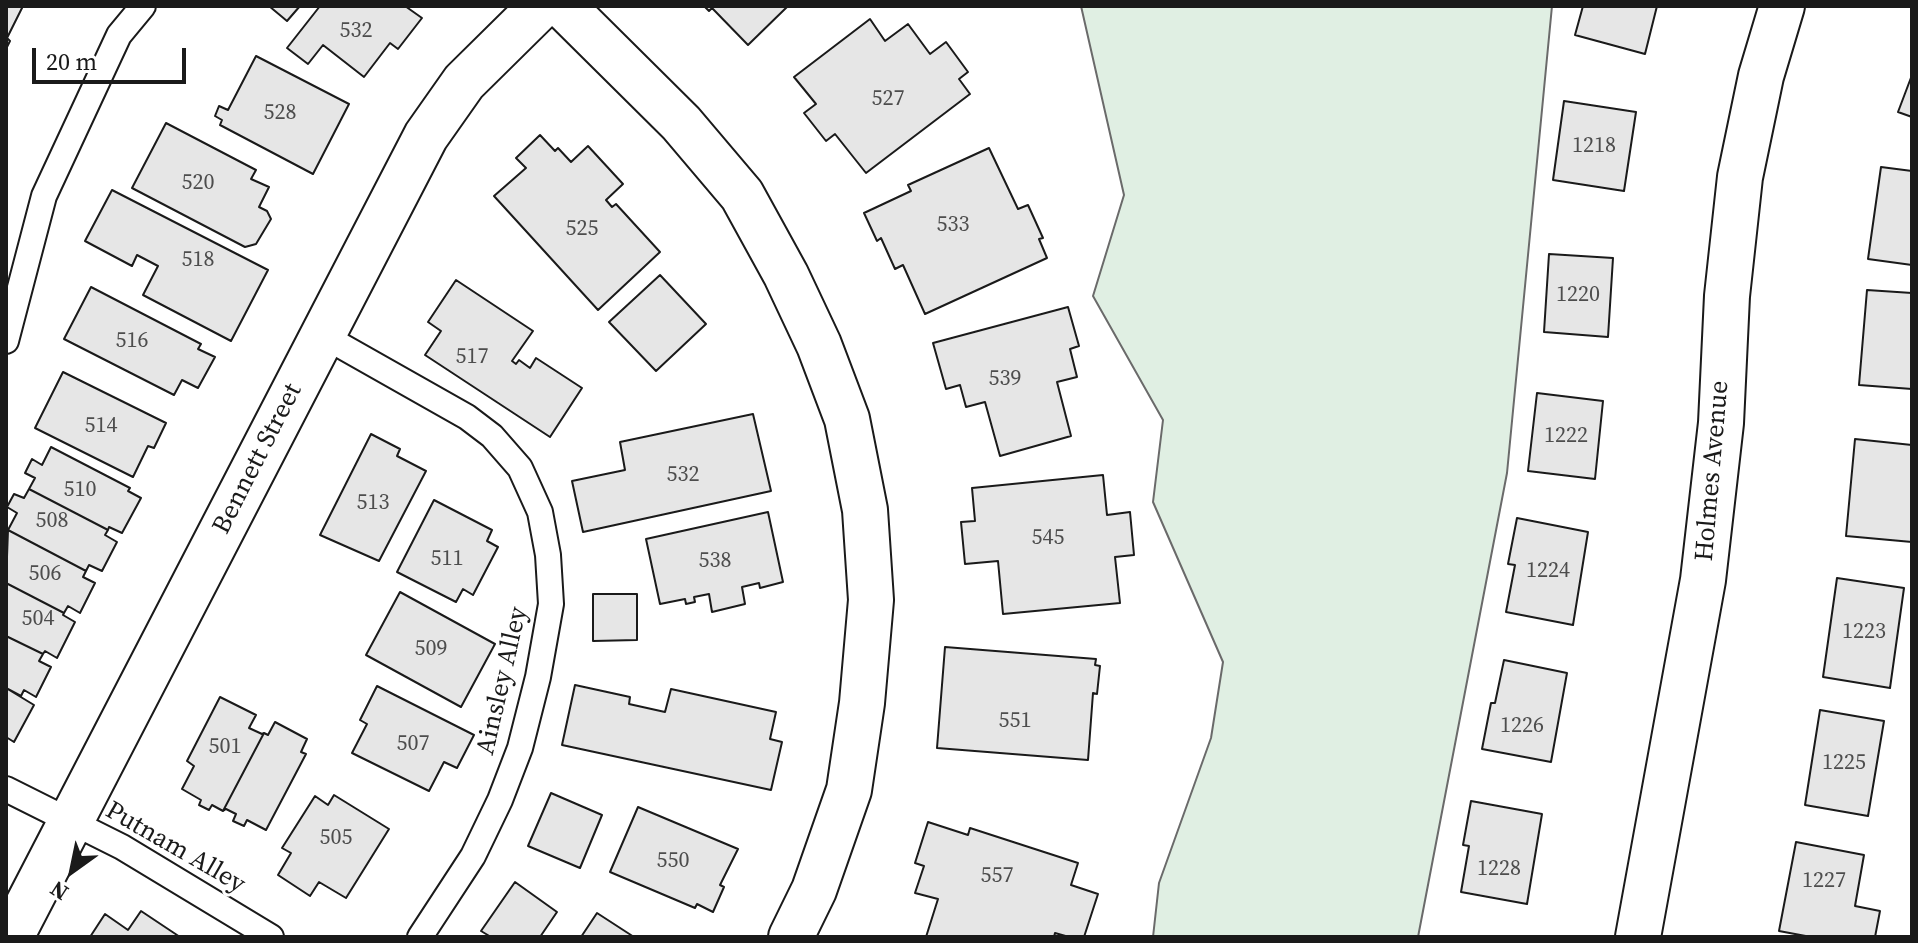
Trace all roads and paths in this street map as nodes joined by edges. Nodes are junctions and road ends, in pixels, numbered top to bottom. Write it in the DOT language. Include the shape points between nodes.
graph roads {
  1 [pos="143,6"];
  2 [pos="541,6"];
  3 [pos="563,6"];
  4 [pos="1782,6"];
  5 [pos="322,335"];
  6 [pos="6,341"];
  7 [pos="6,789"];
  8 [pos="70,820"];
  9 [pos="11,937"];
  10 [pos="271,937"];
  11 [pos="420,937"];
  12 [pos="791,937"];
  13 [pos="1638,937"];
  1 -- 6 [label="lane" via="119,35 44,196"];
  2 -- 5 [label="street, Bennett Street" via="464,82 426,136"];
  3 -- 12 [label="street" via="681,123 742,195 819,345 847,419 865,510 871,600 862,703 849,790 814,890"];
  4 -- 13 [label="street, Holmes Avenue" via="1740,177 1703,580"];
  5 -- 8 [label="street, Bennett Street"];
  5 -- 11 [label="lane, Ainsley Alley" via="492,436 520,468 540,512 548,555 551,604 520,748 473,856"];
  7 -- 8 [label="lane, Putnam Alley"];
  8 -- 9 [label="street, Bennett Street"];
  8 -- 10 [label="lane, Putnam Alley"];
}
